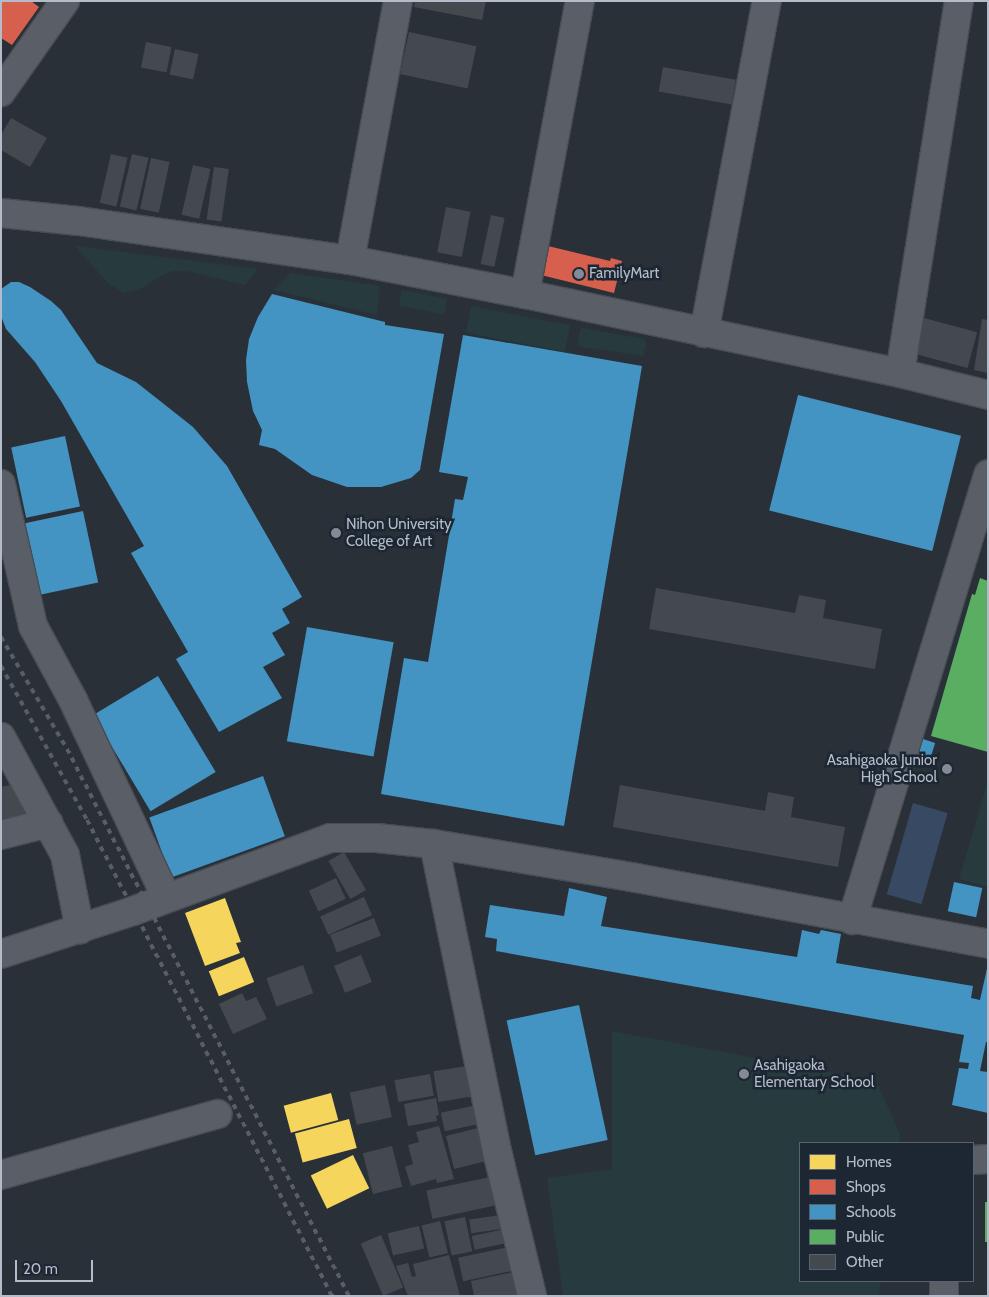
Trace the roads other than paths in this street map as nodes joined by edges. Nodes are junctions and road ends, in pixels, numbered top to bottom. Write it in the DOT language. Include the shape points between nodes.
graph roads {
  1 [pos="65,1"];
  2 [pos="398,1"];
  3 [pos="580,1"];
  4 [pos="767,1"];
  5 [pos="959,1"];
  6 [pos="1,92"];
  7 [pos="1,213"];
  8 [pos="350,260"];
  9 [pos="525,294"];
  10 [pos="704,332"];
  11 [pos="900,373"];
  12 [pos="988,395"];
  13 [pos="988,474"];
  14 [pos="1,484"];
  15 [pos="1,737"];
  16 [pos="48,823"];
  17 [pos="1,835"];
  18 [pos="434,844"];
  19 [pos="166,897"];
  20 [pos="852,920"];
  21 [pos="80,930"];
  22 [pos="988,944"];
  23 [pos="1,954"];
  24 [pos="218,1114"];
  25 [pos="988,1159"];
  26 [pos="974,1160"];
  27 [pos="1,1174"];
  28 [pos="944,1282"];
  29 [pos="532,1296"];
  30 [pos="944,1296"];
  1 -- 6 [label="street"];
  2 -- 8 [label="street"];
  3 -- 9 [label="street"];
  4 -- 10 [label="street"];
  5 -- 11 [label="street"];
  7 -- 8 [label="street" via="80,221"];
  8 -- 9 [label="street"];
  9 -- 10 [label="street"];
  10 -- 11 [label="street"];
  11 -- 12 [label="street"];
  13 -- 20 [label="street"];
  14 -- 19 [label="street" via="33,626 73,700"];
  15 -- 16 [label="street"];
  16 -- 17 [label="street"];
  16 -- 21 [label="street" via="65,855"];
  18 -- 19 [label="street" via="377,838 330,838"];
  18 -- 20 [label="street" via="637,878"];
  18 -- 29 [label="street" via="498,1154"];
  19 -- 21 [label="street"];
  20 -- 22 [label="street"];
  21 -- 23 [label="street"];
  24 -- 27 [label="street"];
  25 -- 26 [label="street"];
  28 -- 30 [label="street"];
}
